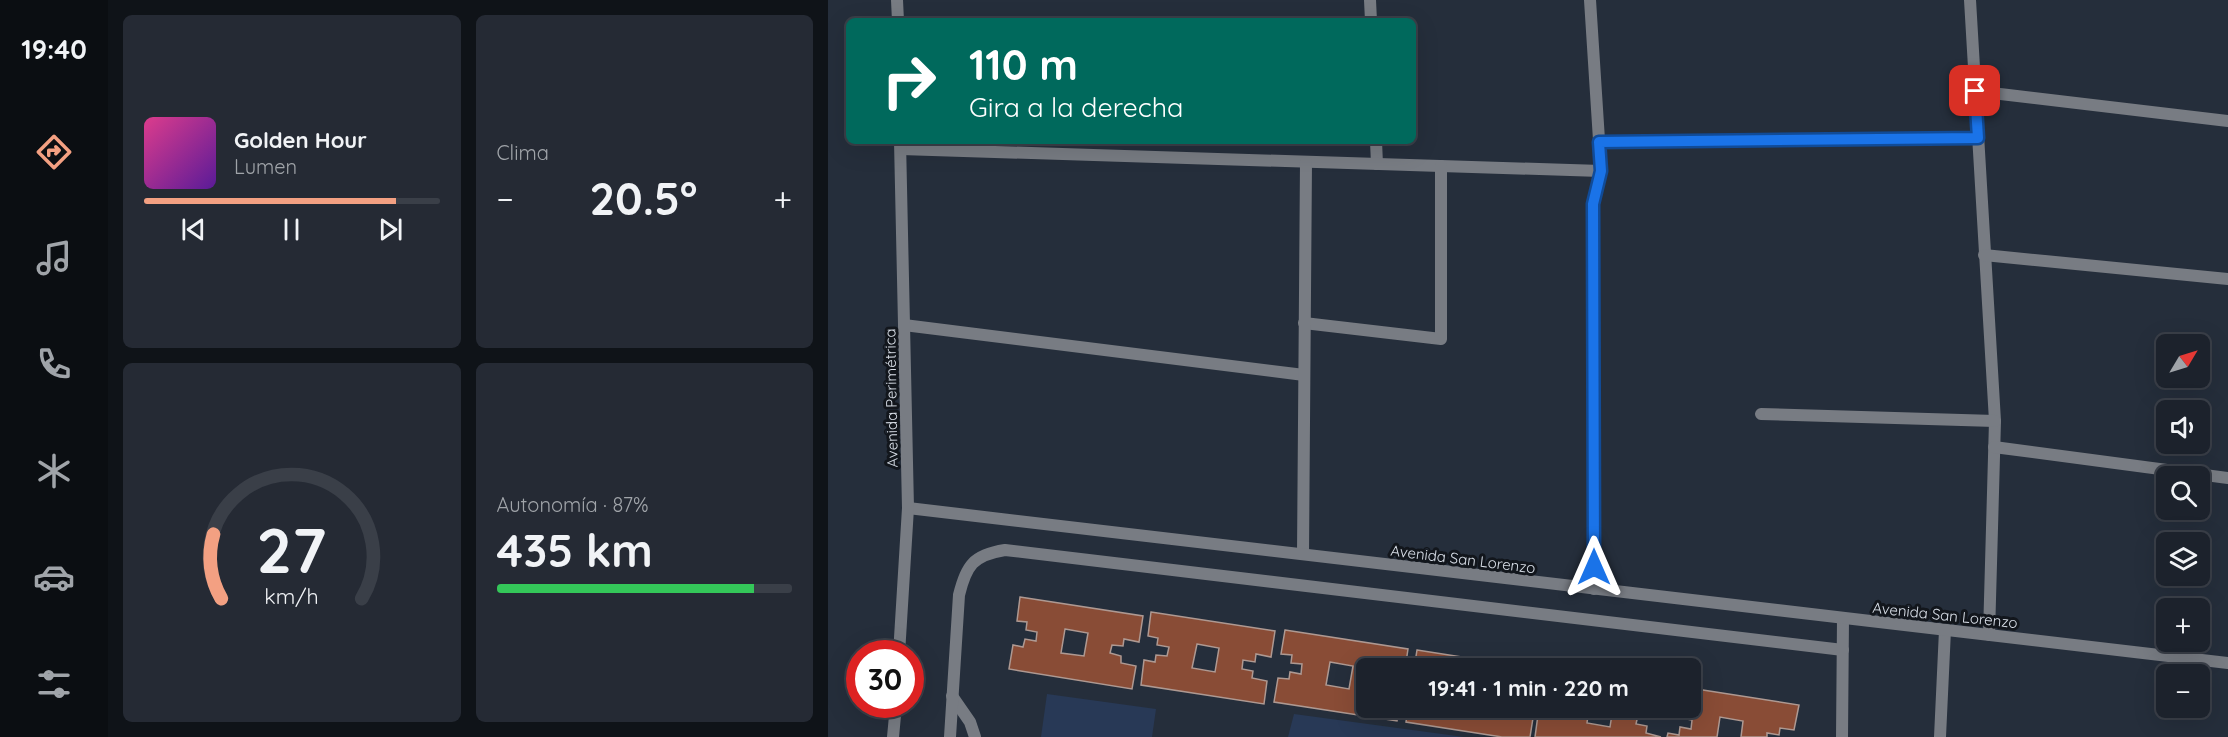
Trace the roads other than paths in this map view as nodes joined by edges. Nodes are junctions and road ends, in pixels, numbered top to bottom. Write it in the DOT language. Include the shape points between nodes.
graph roads {
  1 [pos="897,0"];
  2 [pos="1370,0"];
  3 [pos="1590,0"];
  4 [pos="1970,0"];
  5 [pos="898,18"];
  6 [pos="1371,18"];
  7 [pos="1975,91"];
  8 [pos="2228,121"];
  9 [pos="1978,138"];
  10 [pos="1599,142"];
  11 [pos="1376,144"];
  12 [pos="901,145"];
  13 [pos="1305,162"];
  14 [pos="1377,164"];
  15 [pos="1441,166"];
  16 [pos="1601,171"];
  17 [pos="1984,255"];
  18 [pos="2228,279"];
  19 [pos="1304,323"];
  20 [pos="904,325"];
  21 [pos="1304,375"];
  22 [pos="1761,414"];
  23 [pos="1995,421"];
  24 [pos="1994,447"];
  25 [pos="2228,478"];
  26 [pos="909,508"];
  27 [pos="1303,554"];
  28 [pos="1594,589"];
  29 [pos="1843,619"];
  30 [pos="1945,630"];
  31 [pos="1989,635"];
  32 [pos="900,640"];
  33 [pos="1843,650"];
  34 [pos="2228,663"];
  35 [pos="952,696"];
  36 [pos="895,718"];
  37 [pos="893,737"];
  38 [pos="950,737"];
  39 [pos="975,737"];
  40 [pos="1842,737"];
  41 [pos="1940,737"];
  1 -- 5 [label="street"];
  2 -- 6 [label="street"];
  3 -- 10 [label="street"];
  4 -- 7 [label="street"];
  7 -- 8 [label="street"];
  7 -- 9 [label="street"];
  9 -- 10 [label="street"];
  9 -- 17 [label="street"];
  10 -- 16 [label="street"];
  11 -- 14 [label="street"];
  12 -- 13 [label="street"];
  12 -- 20 [label="street, Avenida Perimétrica"];
  13 -- 14 [label="street"];
  13 -- 19 [label="street"];
  14 -- 15 [label="street"];
  15 -- 16 [label="street"];
  15 -- 19 [label="street" via="1441,339"];
  16 -- 28 [label="street" via="1593,204"];
  17 -- 18 [label="street"];
  17 -- 23 [label="street"];
  19 -- 21 [label="street"];
  20 -- 21 [label="street"];
  20 -- 26 [label="street, Avenida Perimétrica"];
  21 -- 27 [label="street"];
  22 -- 23 [label="street"];
  23 -- 24 [label="street"];
  24 -- 25 [label="street"];
  24 -- 31 [label="street"];
  26 -- 27 [label="street, Avenida San Lorenzo"];
  26 -- 32 [label="street, Avenida Perimétrica"];
  27 -- 28 [label="street, Avenida San Lorenzo"];
  28 -- 29 [label="street, Avenida San Lorenzo"];
  29 -- 30 [label="street, Avenida San Lorenzo"];
  29 -- 33 [label="street"];
  30 -- 31 [label="street, Avenida San Lorenzo"];
  30 -- 41 [label="street"];
  31 -- 34 [label="street, Avenida San Lorenzo"];
  33 -- 35 [label="street" via="1005,550 988,553 973,562 964,576 959,595"];
  33 -- 40 [label="street"];
  35 -- 38 [label="street"];
  35 -- 39 [label="street"];
  36 -- 37 [label="street"];
}
